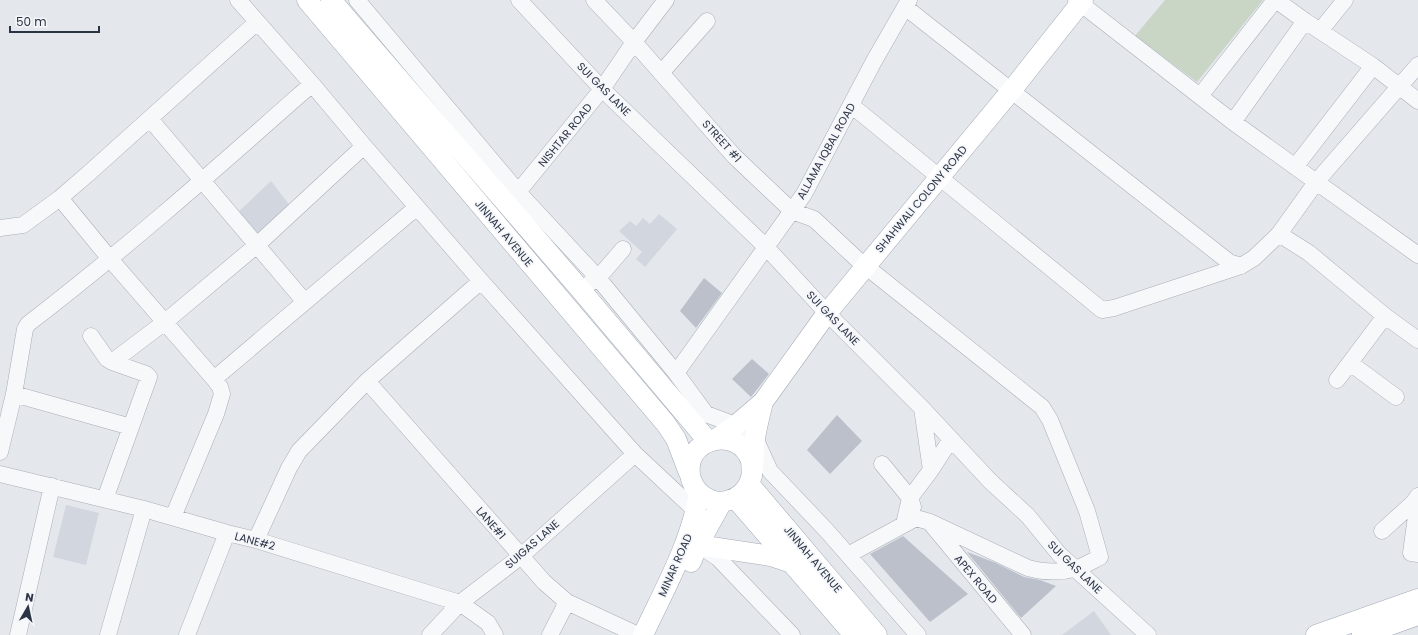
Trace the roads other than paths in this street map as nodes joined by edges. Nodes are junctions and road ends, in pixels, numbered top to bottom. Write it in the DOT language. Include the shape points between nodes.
graph roads {
  1 [pos="238,0"];
  2 [pos="307,0"];
  3 [pos="331,0"];
  4 [pos="357,0"];
  5 [pos="519,0"];
  6 [pos="594,0"];
  7 [pos="666,0"];
  8 [pos="1276,0"];
  9 [pos="1345,0"];
  10 [pos="1080,1"];
  11 [pos="907,4"];
  12 [pos="706,21"];
  13 [pos="1305,21"];
  14 [pos="256,23"];
  15 [pos="1320,31"];
  16 [pos="634,42"];
  17 [pos="1418,65"];
  18 [pos="1373,66"];
  19 [pos="661,73"];
  20 [pos="312,84"];
  21 [pos="1399,87"];
  22 [pos="602,89"];
  23 [pos="1011,91"];
  24 [pos="1200,96"];
  25 [pos="1418,101"];
  26 [pos="851,104"];
  27 [pos="432,105"];
  28 [pos="150,118"];
  29 [pos="1233,122"];
  30 [pos="364,146"];
  31 [pos="1295,167"];
  32 [pos="940,177"];
  33 [pos="203,181"];
  34 [pos="1317,181"];
  35 [pos="518,192"];
  36 [pos="60,198"];
  37 [pos="417,207"];
  38 [pos="792,211"];
  39 [pos="0,228"];
  40 [pos="1279,234"];
  41 [pos="257,245"];
  42 [pos="766,247"];
  43 [pos="622,249"];
  44 [pos="1418,255"];
  45 [pos="110,259"];
  46 [pos="865,265"];
  47 [pos="1241,266"];
  48 [pos="598,278"];
  49 [pos="481,281"];
  50 [pos="580,289"];
  51 [pos="305,302"];
  52 [pos="827,313"];
  53 [pos="1385,316"];
  54 [pos="165,322"];
  55 [pos="91,336"];
  56 [pos="1418,340"];
  57 [pos="112,362"];
  58 [pos="1350,363"];
  59 [pos="676,373"];
  60 [pos="214,379"];
  61 [pos="1337,380"];
  62 [pos="367,381"];
  63 [pos="14,394"];
  64 [pos="1396,397"];
  65 [pos="763,402"];
  66 [pos="922,408"];
  67 [pos="736,425"];
  68 [pos="131,427"];
  69 [pos="755,438"];
  70 [pos="951,439"];
  71 [pos="712,440"];
  72 [pos="0,452"];
  73 [pos="636,454"];
  74 [pos="882,464"];
  75 [pos="932,470"];
  76 [pos="689,473"];
  77 [pos="0,474"];
  78 [pos="750,480"];
  79 [pos="52,486"];
  80 [pos="910,498"];
  81 [pos="105,499"];
  82 [pos="729,500"];
  83 [pos="1415,500"];
  84 [pos="698,502"];
  85 [pos="144,509"];
  86 [pos="173,517"];
  87 [pos="917,521"];
  88 [pos="1382,531"];
  89 [pos="227,533"];
  90 [pos="256,540"];
  91 [pos="698,545"];
  92 [pos="1418,554"];
  93 [pos="848,555"];
  94 [pos="520,556"];
  95 [pos="792,563"];
  96 [pos="1075,569"];
  97 [pos="1418,599"];
  98 [pos="567,602"];
  99 [pos="460,603"];
  100 [pos="1418,615"];
  101 [pos="18,635"];
  102 [pos="108,635"];
  103 [pos="187,635"];
  104 [pos="430,635"];
  105 [pos="495,635"];
  106 [pos="550,635"];
  107 [pos="638,635"];
  108 [pos="644,635"];
  109 [pos="658,635"];
  110 [pos="792,635"];
  111 [pos="854,635"];
  112 [pos="877,635"];
  113 [pos="918,635"];
  114 [pos="1023,635"];
  115 [pos="1148,635"];
  116 [pos="1316,635"];
  117 [pos="1362,635"];
  1 -- 14 [label="street"];
  2 -- 76 [label="main road, JINNAH AVENUE" via="666,424 676,439"];
  3 -- 27 [label="main road, JINNAH AVENUE"];
  4 -- 27 [label="street"];
  5 -- 22 [label="street, SUI GAS LANE"];
  6 -- 16 [label="street, STREET #1"];
  7 -- 16 [label="street, NISHTAR ROAD"];
  8 -- 13 [label="street"];
  8 -- 24 [label="street"];
  9 -- 15 [label="street"];
  10 -- 23 [label="main road, SHAHWALI COLONY ROAD"];
  10 -- 24 [label="street"];
  11 -- 23 [label="street"];
  11 -- 26 [label="street, ALLAMA IQBAL ROAD"];
  12 -- 19 [label="street"];
  13 -- 15 [label="street"];
  13 -- 29 [label="street"];
  14 -- 20 [label="street"];
  14 -- 28 [label="street"];
  15 -- 18 [label="street"];
  16 -- 19 [label="street, STREET #1"];
  16 -- 22 [label="street, NISHTAR ROAD"];
  17 -- 21 [label="street"];
  18 -- 21 [label="street"];
  18 -- 31 [label="street"];
  19 -- 38 [label="street, STREET #1" via="734,156"];
  20 -- 30 [label="street"];
  20 -- 33 [label="street"];
  21 -- 25 [label="street"];
  21 -- 34 [label="street"];
  22 -- 35 [label="street, NISHTAR ROAD"];
  22 -- 42 [label="street, SUI GAS LANE"];
  23 -- 32 [label="main road, SHAHWALI COLONY ROAD"];
  23 -- 47 [label="street" via="1229,262"];
  24 -- 29 [label="street"];
  26 -- 32 [label="street"];
  26 -- 38 [label="street, ALLAMA IQBAL ROAD" via="804,194"];
  27 -- 35 [label="street"];
  27 -- 50 [label="main road, JINNAH AVENUE"];
  28 -- 33 [label="street"];
  28 -- 36 [label="street"];
  29 -- 31 [label="street"];
  30 -- 37 [label="street"];
  30 -- 41 [label="street"];
  31 -- 34 [label="street"];
  32 -- 46 [label="main road, SHAHWALI COLONY ROAD"];
  32 -- 47 [label="street" via="1102,310"];
  33 -- 41 [label="street"];
  33 -- 45 [label="street"];
  34 -- 40 [label="street"];
  34 -- 44 [label="street"];
  35 -- 48 [label="street"];
  36 -- 39 [label="street" via="23,225"];
  36 -- 45 [label="street"];
  37 -- 49 [label="street"];
  37 -- 51 [label="street"];
  38 -- 42 [label="street, ALLAMA IQBAL ROAD"];
  38 -- 46 [label="street, STREET #1" via="814,219"];
  40 -- 47 [label="street" via="1254,258"];
  40 -- 53 [label="street" via="1309,253"];
  41 -- 51 [label="street"];
  41 -- 54 [label="street"];
  42 -- 52 [label="street, SUI GAS LANE"];
  42 -- 59 [label="street, ALLAMA IQBAL ROAD"];
  43 -- 48 [label="street"];
  45 -- 54 [label="street"];
  45 -- 63 [label="street" via="28,324"];
  46 -- 52 [label="main road, SHAHWALI COLONY ROAD"];
  46 -- 96 [label="street, STREET #1" via="1042,407 1050,420 1087,511 1100,557"];
  48 -- 50 [label="street"];
  48 -- 59 [label="street"];
  49 -- 62 [label="street"];
  49 -- 73 [label="street"];
  50 -- 71 [label="main road, JINNAH AVENUE"];
  51 -- 60 [label="street"];
  52 -- 65 [label="main road, SHAHWALI COLONY ROAD"];
  52 -- 66 [label="street, SUI GAS LANE"];
  53 -- 56 [label="street"];
  53 -- 58 [label="street"];
  54 -- 57 [label="street"];
  54 -- 60 [label="street"];
  55 -- 57 [label="street" via="107,359"];
  57 -- 68 [label="street" via="149,377"];
  58 -- 61 [label="street"];
  58 -- 64 [label="street"];
  59 -- 67 [label="street" via="706,414"];
  60 -- 86 [label="street" via="222,394"];
  62 -- 90 [label="street" via="299,451"];
  62 -- 94 [label="street, LANE#1"];
  63 -- 68 [label="street"];
  63 -- 72 [label="street"];
  65 -- 67 [label="main road, SHAHWALI COLONY ROAD"];
  65 -- 69 [label="main road, SHAHWALI COLONY ROAD"];
  66 -- 70 [label="street, SUI GAS LANE"];
  66 -- 75 [label="street"];
  67 -- 69 [label="street" via="746,429"];
  67 -- 71 [label="main road, SHAHWALI COLONY ROAD"];
  68 -- 81 [label="street"];
  69 -- 78 [label="main road, SHAHWALI COLONY ROAD"];
  69 -- 93 [label="street" via="770,471"];
  70 -- 75 [label="street"];
  70 -- 96 [label="street, SUI GAS LANE" via="990,481 1028,516 1059,554"];
  71 -- 76 [label="main road" via="700,446 694,454"];
  71 -- 78 [label="main road" via="731,440 743,448 751,461"];
  73 -- 84 [label="street"];
  73 -- 94 [label="street, SUIGAS LANE"];
  74 -- 80 [label="street"];
  75 -- 80 [label="street"];
  76 -- 84 [label="main road"];
  77 -- 79 [label="street, LANE#2"];
  78 -- 82 [label="main road" via="746,490"];
  78 -- 112 [label="main road, JINNAH AVENUE"];
  79 -- 81 [label="street, LANE#2"];
  79 -- 101 [label="street"];
  80 -- 87 [label="street"];
  81 -- 85 [label="street, LANE#2"];
  82 -- 84 [label="main road" via="714,501 706,498"];
  82 -- 91 [label="main road, MINAR ROAD"];
  82 -- 95 [label="main road, JINNAH AVENUE"];
  83 -- 88 [label="street"];
  83 -- 92 [label="street" via="1416,516 1411,553"];
  84 -- 108 [label="main road, MINAR ROAD" via="686,541"];
  85 -- 86 [label="street, LANE#2"];
  85 -- 102 [label="street"];
  86 -- 89 [label="street, LANE#2"];
  87 -- 93 [label="street"];
  87 -- 96 [label="street" via="1028,568 1053,572"];
  87 -- 114 [label="street, APEX ROAD"];
  89 -- 90 [label="street, LANE#2"];
  89 -- 103 [label="street"];
  90 -- 99 [label="street, LANE#2"];
  91 -- 95 [label="main road" via="771,556"];
  91 -- 109 [label="main road, MINAR ROAD"];
  91 -- 110 [label="street" via="718,558"];
  93 -- 113 [label="street"];
  94 -- 98 [label="street, LANE#1"];
  94 -- 99 [label="street, SUIGAS LANE"];
  95 -- 111 [label="main road, JINNAH AVENUE"];
  96 -- 115 [label="street, SUI GAS LANE"];
  97 -- 116 [label="main road"];
  98 -- 106 [label="street"];
  98 -- 107 [label="street, LANE#1"];
  99 -- 104 [label="street, SUIGAS LANE"];
  99 -- 105 [label="street, LANE#2" via="488,623"];
  100 -- 117 [label="main road"];
}
